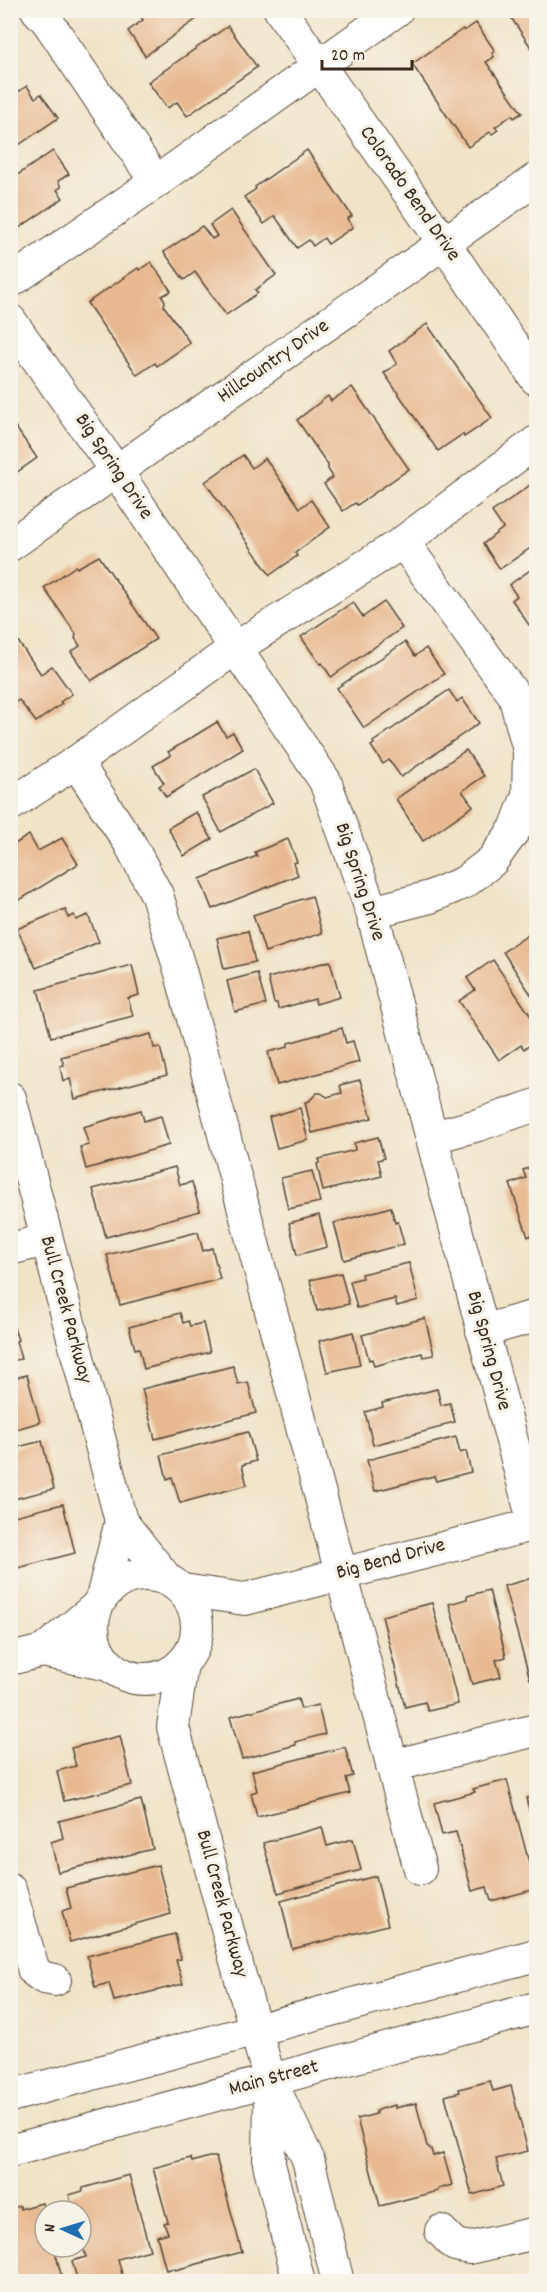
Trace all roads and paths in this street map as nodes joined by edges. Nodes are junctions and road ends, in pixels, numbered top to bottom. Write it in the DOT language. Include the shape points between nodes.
graph roads {
  1 [pos="37,10"];
  2 [pos="280,10"];
  3 [pos="397,10"];
  4 [pos="318,66"];
  5 [pos="537,179"];
  6 [pos="156,182"];
  7 [pos="444,243"];
  8 [pos="10,282"];
  9 [pos="10,320"];
  10 [pos="537,379"];
  11 [pos="537,442"];
  12 [pos="116,471"];
  13 [pos="403,542"];
  14 [pos="10,545"];
  15 [pos="234,649"];
  16 [pos="76,762"];
  17 [pos="10,805"];
  18 [pos="372,912"];
  19 [pos="10,1098"];
  20 [pos="537,1105"];
  21 [pos="433,1137"];
  22 [pos="46,1240"];
  23 [pos="10,1249"];
  24 [pos="537,1316"];
  25 [pos="482,1331"];
  26 [pos="121,1521"];
  27 [pos="535,1524"];
  28 [pos="339,1574"];
  29 [pos="174,1584"];
  30 [pos="245,1599"];
  31 [pos="100,1601"];
  32 [pos="43,1651"];
  33 [pos="189,1653"];
  34 [pos="10,1659"];
  35 [pos="118,1670"];
  36 [pos="174,1727"];
  37 [pos="537,1730"];
  38 [pos="392,1766"];
  39 [pos="420,1869"];
  40 [pos="10,1890"];
  41 [pos="537,1955"];
  42 [pos="56,1980"];
  43 [pos="537,2008"];
  44 [pos="257,2030"];
  45 [pos="270,2080"];
  46 [pos="10,2096"];
  47 [pos="10,2151"];
  48 [pos="441,2231"];
  49 [pos="537,2233"];
  50 [pos="299,2282"];
  51 [pos="338,2282"];
  1 -- 6 [label="street"];
  2 -- 4 [label="street, Colorado Bend Drive"];
  3 -- 4 [label="street"];
  4 -- 6 [label="street"];
  4 -- 7 [label="street, Colorado Bend Drive"];
  5 -- 7 [label="street, Hillcountry Drive"];
  6 -- 8 [label="street"];
  7 -- 10 [label="street, Colorado Bend Drive"];
  7 -- 12 [label="street, Hillcountry Drive"];
  9 -- 12 [label="street, Big Spring Drive"];
  11 -- 13 [label="street"];
  12 -- 14 [label="street, Hillcountry Drive"];
  12 -- 15 [label="street, Big Spring Drive"];
  13 -- 15 [label="street"];
  13 -- 18 [label="street" via="514,695 529,750 528,795 515,829 492,861 465,882 430,897"];
  15 -- 16 [label="street"];
  15 -- 18 [label="street, Big Spring Drive" via="325,781"];
  16 -- 17 [label="street"];
  16 -- 28 [label="street" via="129,842 157,895"];
  18 -- 21 [label="street, Big Spring Drive"];
  19 -- 22 [label="street, Bull Creek Parkway"];
  20 -- 21 [label="street"];
  21 -- 25 [label="street, Big Spring Drive"];
  22 -- 23 [label="street"];
  22 -- 26 [label="street, Bull Creek Parkway"];
  24 -- 25 [label="street"];
  25 -- 27 [label="street, Big Spring Drive"];
  26 -- 29 [label="street, Bull Creek Parkway"];
  26 -- 31 [label="street, Bull Creek Parkway"];
  27 -- 28 [label="street, Big Bend Drive"];
  28 -- 30 [label="street, Big Bend Drive"];
  28 -- 38 [label="street"];
  29 -- 30 [label="street, Big Bend Drive"];
  29 -- 31 [label="street" via="149,1574 132,1576 116,1583"];
  29 -- 33 [label="street" via="191,1601 196,1614 197,1628"];
  30 -- 33 [label="street, Big Bend Drive"];
  31 -- 32 [label="street"];
  31 -- 35 [label="street" via="93,1632 96,1644"];
  32 -- 34 [label="street"];
  32 -- 35 [label="street"];
  33 -- 35 [label="street" via="170,1672 156,1678 142,1679"];
  33 -- 36 [label="street, Bull Creek Parkway"];
  35 -- 36 [label="street, Bull Creek Parkway"];
  36 -- 44 [label="street, Bull Creek Parkway"];
  37 -- 38 [label="street"];
  38 -- 39 [label="street"];
  40 -- 42 [label="street" via="34,1971"];
  41 -- 44 [label="street"];
  43 -- 45 [label="street, Main Street"];
  44 -- 45 [label="street, Bull Creek Parkway"];
  44 -- 46 [label="street"];
  45 -- 47 [label="street, Main Street"];
  45 -- 50 [label="street, Bull Creek Parkway" via="269,2164"];
  45 -- 51 [label="street, Bull Creek Parkway" via="308,2159"];
  48 -- 49 [label="street" via="455,2245 470,2248"];
}
